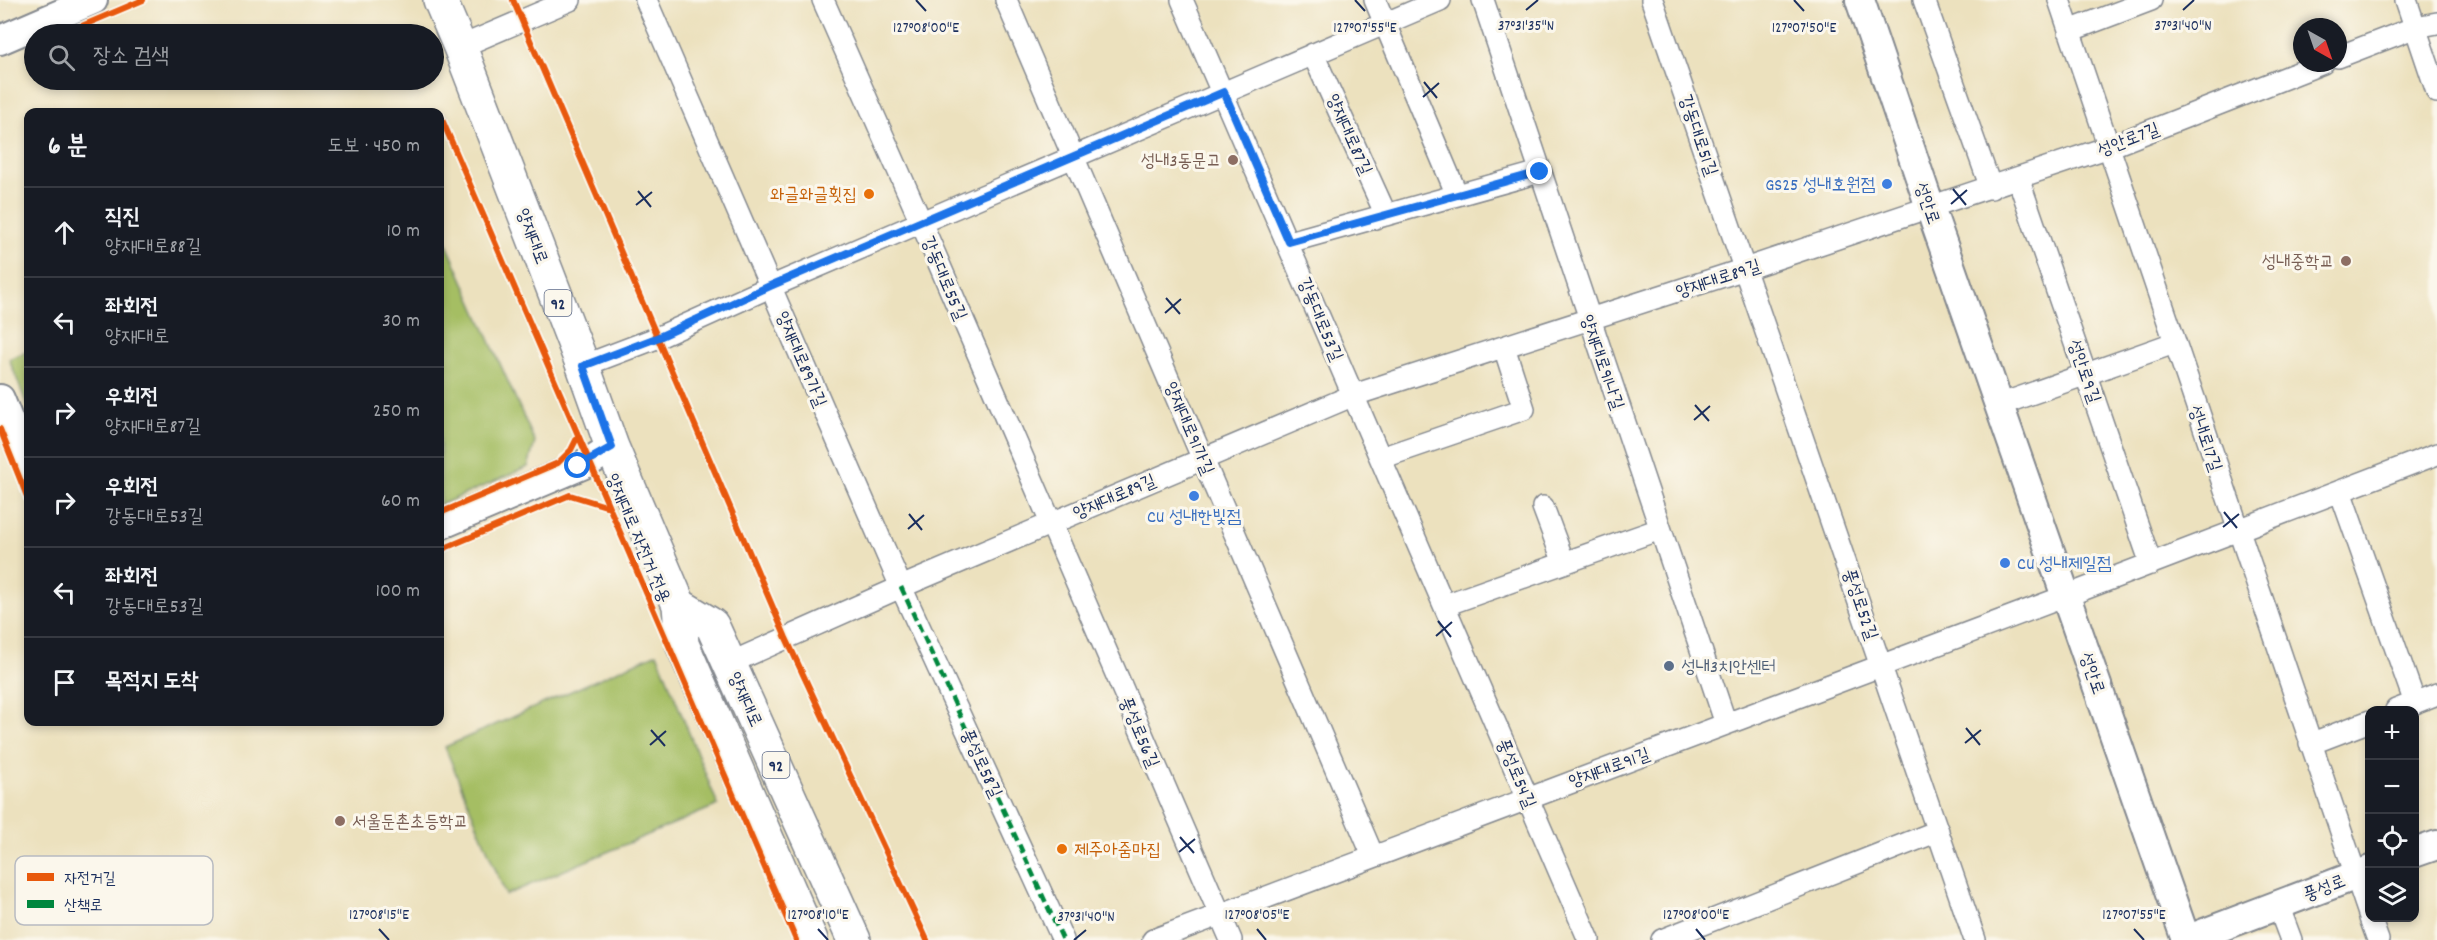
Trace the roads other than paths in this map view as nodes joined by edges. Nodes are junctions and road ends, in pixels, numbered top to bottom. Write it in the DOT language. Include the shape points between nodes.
graph roads {
  1 [pos="93,0"];
  2 [pos="440,0"];
  3 [pos="570,0"];
  4 [pos="646,0"];
  5 [pos="823,0"];
  6 [pos="1006,0"];
  7 [pos="1182,0"];
  8 [pos="1375,0"];
  9 [pos="1440,0"];
  10 [pos="1483,0"];
  11 [pos="1652,0"];
  12 [pos="1860,0"];
  13 [pos="1924,0"];
  14 [pos="2059,0"];
  15 [pos="2151,0"];
  16 [pos="2406,0"];
  17 [pos="2437,22"];
  18 [pos="1386,23"];
  19 [pos="37,24"];
  20 [pos="2416,27"];
  21 [pos="24,30"];
  22 [pos="2069,31"];
  23 [pos="0,40"];
  24 [pos="460,47"];
  25 [pos="1313,54"];
  26 [pos="2347,54"];
  27 [pos="2300,72"];
  28 [pos="1224,92"];
  29 [pos="2437,92"];
  30 [pos="2109,147"];
  31 [pos="1073,157"];
  32 [pos="1540,172"];
  33 [pos="2018,178"];
  34 [pos="1991,188"];
  35 [pos="1457,195"];
  36 [pos="1930,208"];
  37 [pos="1386,215"];
  38 [pos="921,222"];
  39 [pos="1289,242"];
  40 [pos="1745,269"];
  41 [pos="770,286"];
  42 [pos="1589,320"];
  43 [pos="2174,343"];
  44 [pos="1504,346"];
  45 [pos="583,366"];
  46 [pos="2086,374"];
  47 [pos="1354,395"];
  48 [pos="0,399"];
  49 [pos="1999,405"];
  50 [pos="612,447"];
  51 [pos="2437,454"];
  52 [pos="24,458"];
  53 [pos="1204,458"];
  54 [pos="1382,458"];
  55 [pos="2340,491"];
  56 [pos="1543,507"];
  57 [pos="444,523"];
  58 [pos="1050,523"];
  59 [pos="1660,529"];
  60 [pos="2237,531"];
  61 [pos="1564,563"];
  62 [pos="2151,564"];
  63 [pos="901,586"];
  64 [pos="2066,597"];
  65 [pos="679,605"];
  66 [pos="1445,605"];
  67 [pos="730,663"];
  68 [pos="1882,665"];
  69 [pos="2437,694"];
  70 [pos="2405,706"];
  71 [pos="2407,706"];
  72 [pos="2365,723"];
  73 [pos="1726,724"];
  74 [pos="2310,744"];
  75 [pos="1528,798"];
  76 [pos="1938,831"];
  77 [pos="2437,845"];
  78 [pos="2419,852"];
  79 [pos="1373,856"];
  80 [pos="2362,873"];
  81 [pos="2365,890"];
  82 [pos="2278,905"];
  83 [pos="1220,914"];
  84 [pos="2372,922"];
  85 [pos="811,940"];
  86 [pos="854,940"];
  87 [pos="1063,940"];
  88 [pos="1153,940"];
  89 [pos="1231,940"];
  90 [pos="1590,940"];
  91 [pos="1662,940"];
  92 [pos="1975,940"];
  93 [pos="2186,940"];
  94 [pos="2291,940"];
  95 [pos="2378,940"];
  1 -- 19 [label="street"];
  2 -- 24 [label="main road, 양재대로 / 92"];
  3 -- 24 [label="street"];
  4 -- 41 [label="street, 양재대로89가길"];
  5 -- 38 [label="street, 강동대로55길"];
  6 -- 31 [label="street, 양재대로91가길"];
  7 -- 28 [label="street, 강동대로53길"];
  8 -- 18 [label="street"];
  9 -- 18 [label="street"];
  10 -- 32 [label="street, 양재대로91나길"];
  11 -- 40 [label="street, 강동대로51길"];
  12 -- 36 [label="street, 성안로"];
  13 -- 34 [label="street"];
  14 -- 22 [label="street, 성내로17길"];
  15 -- 22 [label="street"];
  16 -- 20 [label="street"];
  17 -- 20 [label="street"];
  18 -- 25 [label="street"];
  18 -- 35 [label="street"];
  20 -- 26 [label="street"];
  20 -- 29 [label="street"];
  21 -- 23 [label="street"];
  22 -- 30 [label="street, 성내로17길"];
  24 -- 45 [label="main road, 양재대로 / 92"];
  25 -- 28 [label="street"];
  25 -- 37 [label="street, 양재대로87길"];
  27 -- 30 [label="street, 성안로7길"];
  28 -- 31 [label="street"];
  28 -- 39 [label="street, 강동대로53길"];
  30 -- 33 [label="street, 성안로7길"];
  30 -- 43 [label="street, 성내로17길"];
  31 -- 38 [label="street"];
  31 -- 53 [label="street, 양재대로91가길"];
  32 -- 35 [label="street"];
  32 -- 42 [label="street, 양재대로91나길"];
  33 -- 34 [label="street, 성안로7길"];
  33 -- 46 [label="street, 성안로9길"];
  34 -- 36 [label="street, 성안로7길"];
  35 -- 37 [label="street"];
  36 -- 40 [label="street, 양재대로89길"];
  36 -- 49 [label="street, 성안로"];
  37 -- 39 [label="street"];
  38 -- 41 [label="street"];
  38 -- 58 [label="street, 강동대로55길"];
  39 -- 47 [label="street, 강동대로53길"];
  40 -- 42 [label="street, 양재대로89길"];
  40 -- 68 [label="street, 풍성로52길"];
  41 -- 45 [label="street" via="659,337"];
  41 -- 63 [label="street, 양재대로89가길"];
  42 -- 44 [label="street, 양재대로89길"];
  42 -- 59 [label="street, 양재대로91나길"];
  43 -- 46 [label="street"];
  43 -- 60 [label="street, 성내로17길"];
  44 -- 47 [label="street, 양재대로89길"];
  44 -- 54 [label="street" via="1524,410"];
  45 -- 50 [label="main road, 양재대로 / 92"];
  46 -- 49 [label="street"];
  46 -- 62 [label="street, 성안로9길"];
  47 -- 53 [label="street, 양재대로89길"];
  47 -- 54 [label="street, 풍성로54길"];
  48 -- 52 [label="street"];
  49 -- 64 [label="street, 성안로"];
  50 -- 57 [label="street" via="589,462"];
  50 -- 65 [label="main road, 양재대로 / 92"];
  51 -- 55 [label="street"];
  53 -- 58 [label="street, 양재대로89길"];
  53 -- 79 [label="street, 양재대로91가길"];
  54 -- 66 [label="street, 풍성로54길"];
  55 -- 60 [label="street"];
  55 -- 70 [label="street"];
  56 -- 61 [label="street"];
  58 -- 63 [label="street, 양재대로89길"];
  58 -- 83 [label="street, 풍성로56길"];
  59 -- 61 [label="street"];
  59 -- 73 [label="street, 양재대로91나길"];
  60 -- 62 [label="street"];
  60 -- 74 [label="street, 성내로17길"];
  61 -- 66 [label="street"];
  62 -- 64 [label="street"];
  63 -- 67 [label="street, 양재대로89길"];
  63 -- 87 [label="street, 풍성로58길"];
  64 -- 68 [label="street, 양재대로91길"];
  64 -- 93 [label="street, 성안로"];
  65 -- 67 [label="main road, 양재대로 / 92" via="712,625"];
  65 -- 85 [label="main road, 양재대로 / 92" via="681,644"];
  66 -- 75 [label="street, 풍성로54길"];
  67 -- 86 [label="main road, 양재대로 / 92"];
  68 -- 73 [label="street, 양재대로91길"];
  68 -- 76 [label="street, 풍성로52길"];
  69 -- 71 [label="street"];
  72 -- 74 [label="street"];
  73 -- 75 [label="street, 양재대로91길"];
  74 -- 80 [label="street, 성내로17길"];
  75 -- 79 [label="street, 양재대로91길"];
  75 -- 90 [label="street, 풍성로54길"];
  76 -- 91 [label="street"];
  76 -- 92 [label="street, 풍성로52길"];
  77 -- 78 [label="street"];
  79 -- 83 [label="street, 양재대로91길"];
  80 -- 81 [label="street, 성내로17길"];
  80 -- 82 [label="street, 풍성로"];
  82 -- 93 [label="street, 풍성로"];
  82 -- 94 [label="street"];
  83 -- 88 [label="street, 양재대로91길"];
  83 -- 89 [label="street, 풍성로56길"];
  84 -- 95 [label="street, 성내로17길"];
}
